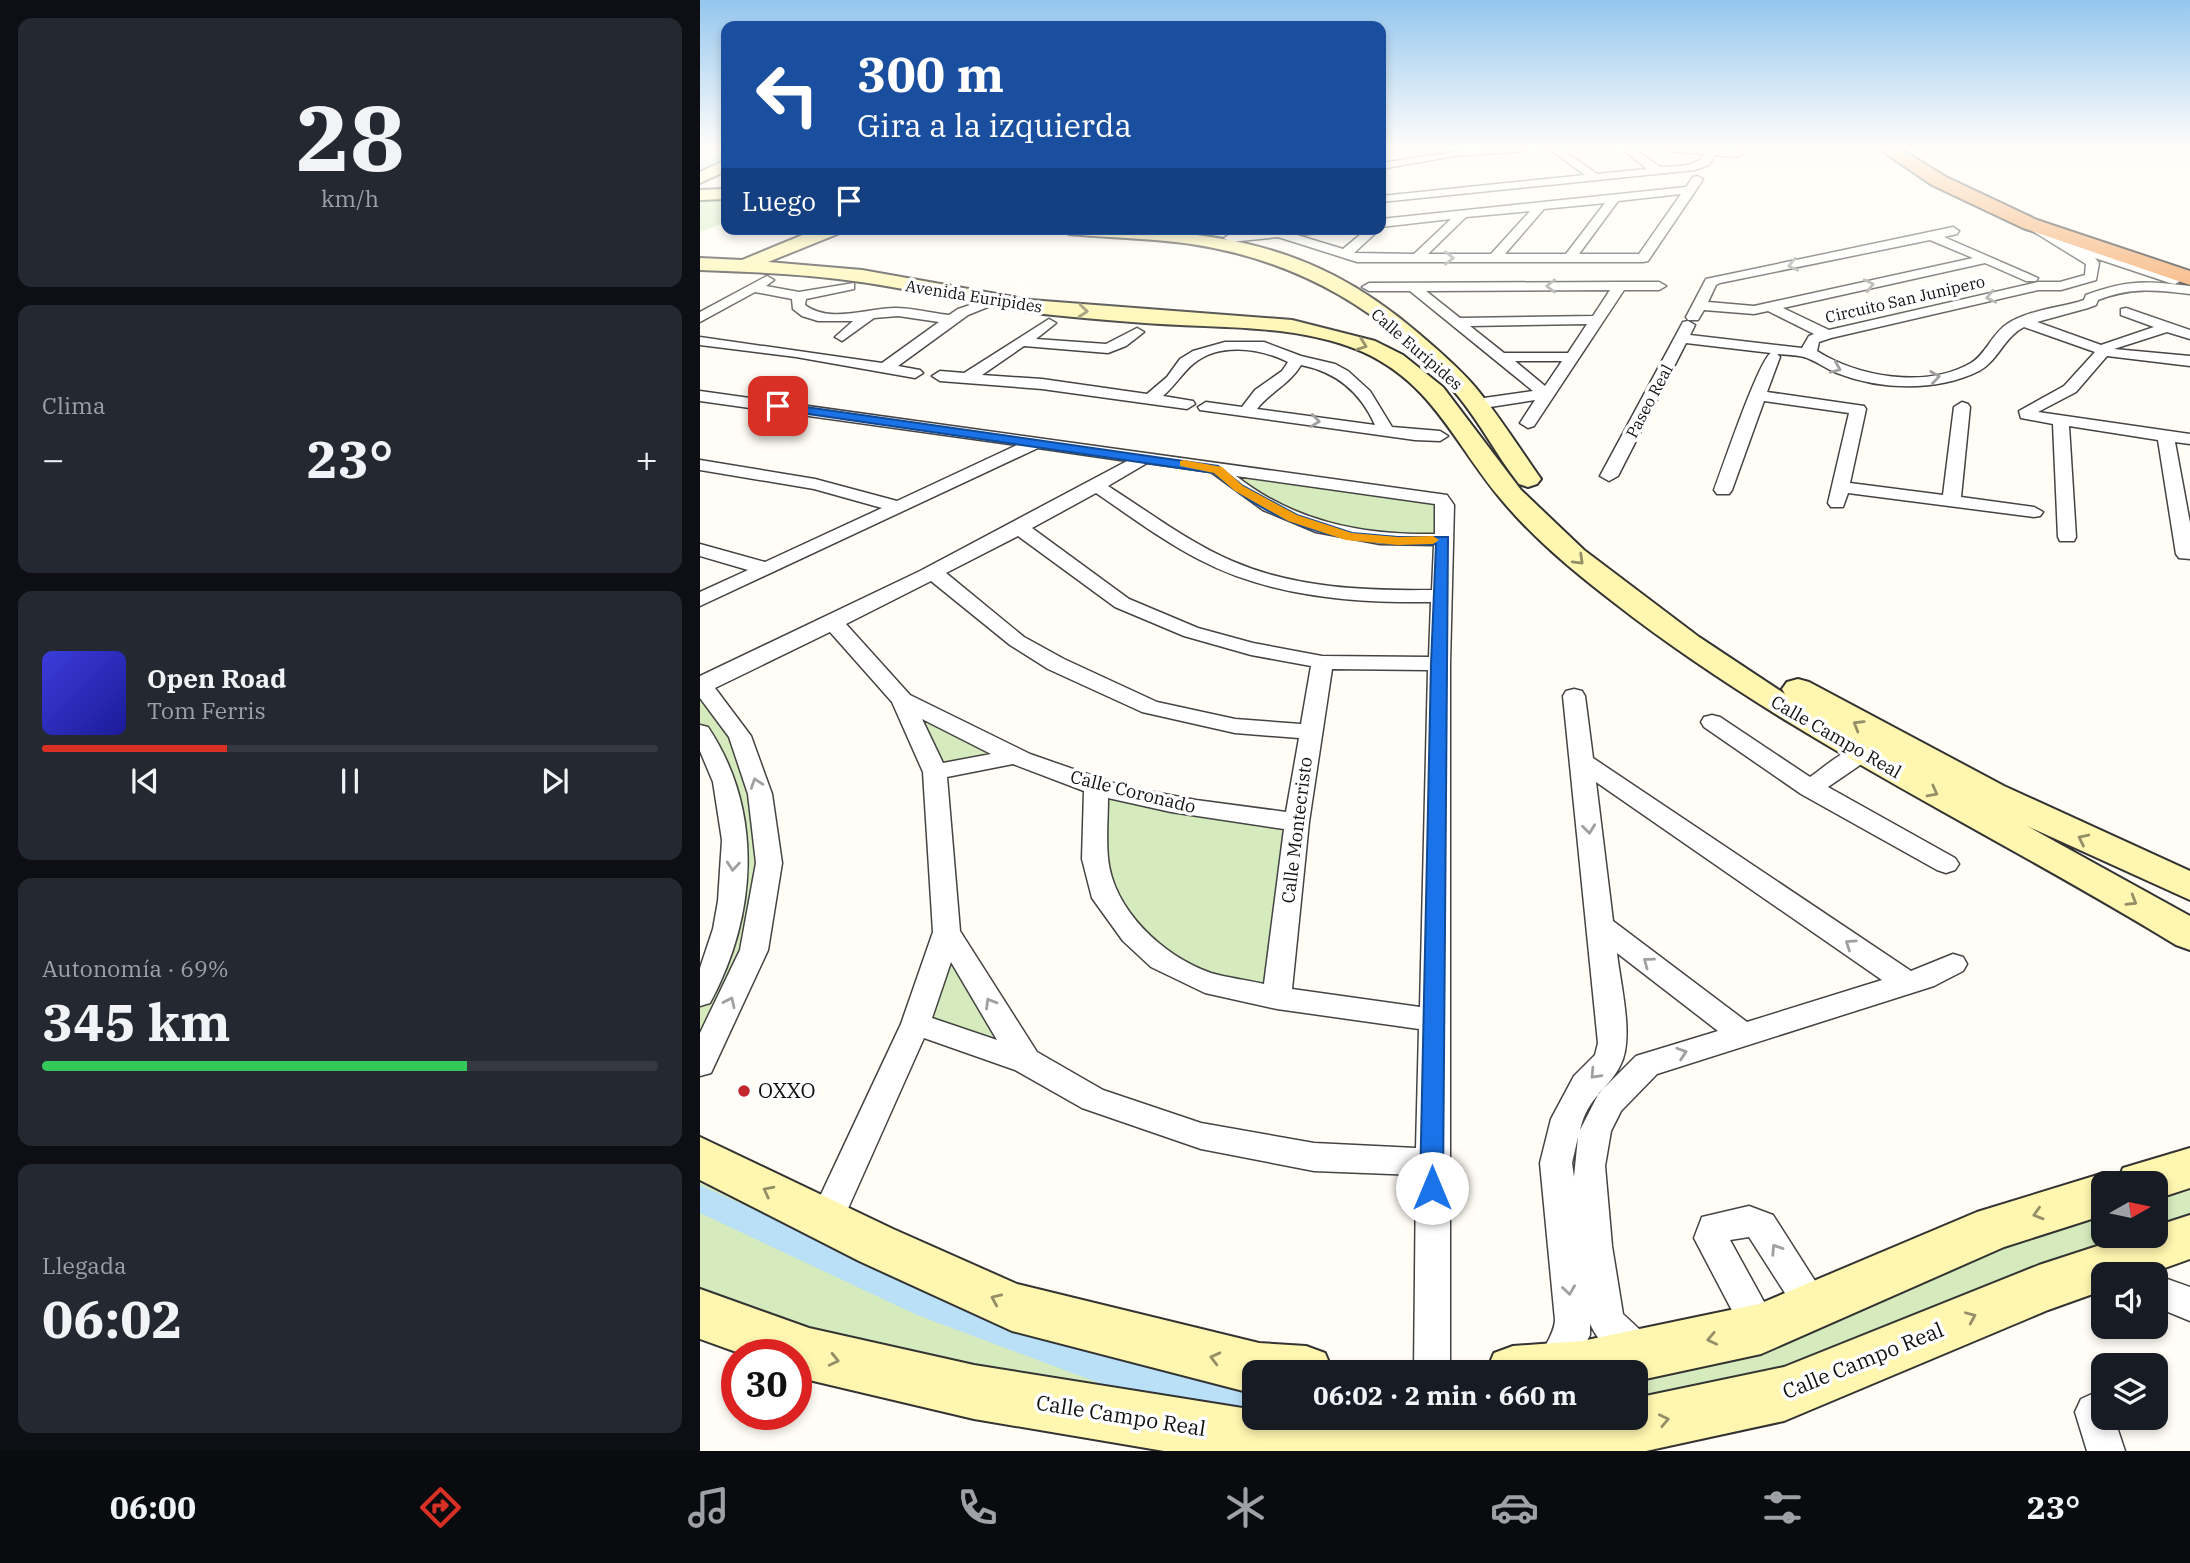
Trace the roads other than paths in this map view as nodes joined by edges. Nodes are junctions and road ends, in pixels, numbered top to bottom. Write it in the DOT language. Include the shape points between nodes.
graph roads {
  1 [pos="1450,216"];
  2 [pos="1461,216"];
  3 [pos="1532,216"];
  4 [pos="1601,216"];
  5 [pos="1673,216"];
  6 [pos="2012,216"];
  7 [pos="1386,224"];
  8 [pos="2030,224"];
  9 [pos="1953,232"];
  10 [pos="831,235"];
  11 [pos="837,235"];
  12 [pos="1145,235"];
  13 [pos="1178,235"];
  14 [pos="1268,235"];
  15 [pos="1284,235"];
  16 [pos="1368,235"];
  17 [pos="1931,236"];
  18 [pos="1230,238"];
  19 [pos="1185,239"];
  20 [pos="2062,242"];
  21 [pos="1312,244"];
  22 [pos="1345,254"];
  23 [pos="1417,258"];
  24 [pos="1495,258"];
  25 [pos="1570,258"];
  26 [pos="1279,259"];
  27 [pos="1986,259"];
  28 [pos="700,264"];
  29 [pos="731,266"];
  30 [pos="816,273"];
  31 [pos="2091,277"];
  32 [pos="771,278"];
  33 [pos="2031,278"];
  34 [pos="2190,278"];
  35 [pos="849,286"];
  36 [pos="1620,286"];
  37 [pos="1659,286"];
  38 [pos="2061,286"];
  39 [pos="1369,287"];
  40 [pos="1413,287"];
  41 [pos="2119,287"];
  42 [pos="754,288"];
  43 [pos="2190,288"];
  44 [pos="799,296"];
  45 [pos="2091,298"];
  46 [pos="1306,307"];
  47 [pos="1771,307"];
  48 [pos="971,308"];
  49 [pos="2126,312"];
  50 [pos="1381,314"];
  51 [pos="868,316"];
  52 [pos="700,318"];
  53 [pos="1248,320"];
  54 [pos="1596,320"];
  55 [pos="1338,321"];
  56 [pos="1691,321"];
  57 [pos="1456,322"];
  58 [pos="2024,322"];
  59 [pos="1049,323"];
  60 [pos="2168,327"];
  61 [pos="1137,332"];
  62 [pos="1827,335"];
  63 [pos="2190,335"];
  64 [pos="842,337"];
  65 [pos="700,341"];
  66 [pos="1023,342"];
  67 [pos="1255,345"];
  68 [pos="1272,348"];
  69 [pos="2102,351"];
  70 [pos="1810,353"];
  71 [pos="1500,357"];
  72 [pos="1571,357"];
  73 [pos="1773,357"];
  74 [pos="1296,360"];
  75 [pos="2190,361"];
  76 [pos="885,368"];
  77 [pos="915,373"];
  78 [pos="940,376"];
  79 [pos="970,377"];
  80 [pos="1867,378"];
  81 [pos="1546,394"];
  82 [pos="1758,395"];
  83 [pos="700,396"];
  84 [pos="1152,397"];
  85 [pos="1187,404"];
  86 [pos="1477,404"];
  87 [pos="1206,407"];
  88 [pos="1962,407"];
  89 [pos="1858,409"];
  90 [pos="1247,412"];
  91 [pos="1528,422"];
  92 [pos="2060,422"];
  93 [pos="1385,429"];
  94 [pos="1440,436"];
  95 [pos="1496,436"];
  96 [pos="2166,436"];
  97 [pos="2190,439"];
  98 [pos="1469,440"];
  99 [pos="1037,442"];
  100 [pos="1146,457"];
  101 [pos="700,466"];
  102 [pos="1218,470"];
  103 [pos="1609,476"];
  104 [pos="1097,486"];
  105 [pos="1723,490"];
  106 [pos="1512,496"];
  107 [pos="1546,500"];
  108 [pos="1951,502"];
  109 [pos="896,506"];
  110 [pos="2034,512"];
  111 [pos="1018,527"];
  112 [pos="2067,537"];
  113 [pos="1443,539"];
  114 [pos="700,550"];
  115 [pos="2186,554"];
  116 [pos="763,568"];
  117 [pos="931,571"];
  118 [pos="1441,596"];
  119 [pos="700,600"];
  120 [pos="833,622"];
  121 [pos="1322,662"];
  122 [pos="1439,664"];
  123 [pos="702,684"];
  124 [pos="1574,696"];
  125 [pos="902,700"];
  126 [pos="1712,722"];
  127 [pos="700,732"];
  128 [pos="1309,732"];
  129 [pos="1861,754"];
  130 [pos="1013,757"];
  131 [pos="1581,761"];
  132 [pos="934,772"];
  133 [pos="1096,787"];
  134 [pos="1810,788"];
  135 [pos="1297,822"];
  136 [pos="1947,864"];
  137 [pos="2190,886"];
  138 [pos="1601,926"];
  139 [pos="947,932"];
  140 [pos="2190,935"];
  141 [pos="1953,964"];
  142 [pos="1907,983"];
  143 [pos="700,995"];
  144 [pos="1277,999"];
  145 [pos="1434,1020"];
  146 [pos="916,1024"];
  147 [pos="1741,1033"];
  148 [pos="1613,1043"];
  149 [pos="1026,1061"];
  150 [pos="700,1064"];
  151 [pos="1647,1065"];
  152 [pos="700,1157"];
  153 [pos="1432,1162"];
  154 [pos="2190,1168"];
  155 [pos="2168,1175"];
  156 [pos="1558,1184"];
  157 [pos="1590,1184"];
  158 [pos="2091,1198"];
  159 [pos="826,1220"];
  160 [pos="1578,1237"];
  161 [pos="2186,1246"];
  162 [pos="2134,1262"];
  163 [pos="2091,1275"];
  164 [pos="2168,1296"];
  165 [pos="2190,1304"];
  166 [pos="1812,1306"];
  167 [pos="700,1314"];
  168 [pos="1761,1328"];
  169 [pos="1641,1354"];
  170 [pos="1432,1360"];
  171 [pos="1545,1360"];
  172 [pos="1614,1360"];
  173 [pos="1242,1365"];
  174 [pos="2100,1430"];
  175 [pos="1429,1450"];
  176 [pos="2106,1451"];
  1 -- 7 [label="street"];
  2 -- 23 [label="street"];
  3 -- 24 [label="street"];
  4 -- 25 [label="street"];
  5 -- 25 [label="street" via="1643,258"];
  6 -- 8 [label="highway"];
  8 -- 20 [label="street"];
  8 -- 34 [label="highway"];
  9 -- 17 [label="street, Paseo Real"];
  10 -- 29 [label="street"];
  11 -- 30 [label="street" via="805,259 804,265"];
  12 -- 19 [label="street"];
  13 -- 19 [label="street"];
  14 -- 18 [label="street"];
  15 -- 21 [label="street"];
  16 -- 22 [label="street"];
  17 -- 27 [label="street"];
  17 -- 56 [label="street, Paseo Real, one-way" via="1717,280"];
  19 -- 26 [label="street"];
  20 -- 31 [label="street" via="2093,263"];
  20 -- 43 [label="street"];
  21 -- 22 [label="street"];
  21 -- 26 [label="street"];
  22 -- 23 [label="street"];
  23 -- 24 [label="street, one-way"];
  24 -- 25 [label="street"];
  26 -- 46 [label="street"];
  27 -- 33 [label="street"];
  47 -- 27 [label="street, one-way"];
  28 -- 29 [label="street, Avenida Euripides"];
  29 -- 30 [label="street, Avenida Euripides"];
  30 -- 48 [label="street, Avenida Euripides" via="863,276"];
  31 -- 38 [label="street, Circuito San Junipero"];
  31 -- 41 [label="street"];
  32 -- 42 [label="street"];
  35 -- 44 [label="street"];
  36 -- 37 [label="street"];
  36 -- 40 [label="street, one-way"];
  36 -- 54 [label="street"];
  38 -- 45 [label="street"];
  38 -- 62 [label="street, Circuito San Junipero, one-way" via="2038,286"];
  39 -- 40 [label="street"];
  40 -- 57 [label="street"];
  41 -- 43 [label="street"];
  41 -- 45 [label="street"];
  42 -- 44 [label="street"];
  42 -- 52 [label="street"];
  44 -- 51 [label="street" via="798,306 804,314"];
  45 -- 58 [label="street" via="2083,305"];
  46 -- 50 [label="street, Calle Eurípides"];
  46 -- 53 [label="street, Calle Eurípides"];
  46 -- 55 [label="street, Calle Eurípides"];
  46 -- 67 [label="street"];
  46 -- 68 [label="street"];
  47 -- 56 [label="street"];
  47 -- 62 [label="street"];
  48 -- 51 [label="street"];
  48 -- 53 [label="street, Avenida Euripides, one-way"];
  48 -- 76 [label="street"];
  49 -- 60 [label="street"];
  50 -- 55 [label="street"];
  50 -- 86 [label="street, Calle Eurípides"];
  51 -- 64 [label="street"];
  54 -- 57 [label="street"];
  54 -- 72 [label="street"];
  55 -- 98 [label="street, Calle Eurípides, one-way" via="1367,346 1423,377 1447,402"];
  56 -- 70 [label="street"];
  56 -- 103 [label="street, Paseo Real"];
  57 -- 71 [label="street"];
  58 -- 69 [label="street"];
  80 -- 58 [label="street, one-way" via="1919,379 1975,367 2009,329"];
  59 -- 66 [label="street"];
  60 -- 63 [label="street"];
  60 -- 69 [label="street"];
  61 -- 66 [label="street" via="1108,349"];
  62 -- 70 [label="street, Circuito San Junipero" via="1814,339"];
  65 -- 76 [label="street"];
  66 -- 79 [label="street"];
  67 -- 68 [label="street"];
  67 -- 84 [label="street" via="1198,354 1183,362 1171,381"];
  68 -- 74 [label="street"];
  69 -- 75 [label="street"];
  69 -- 92 [label="street" via="2070,389 2027,411 2033,418"];
  70 -- 80 [label="street, one-way" via="1822,363"];
  71 -- 72 [label="street"];
  71 -- 81 [label="street"];
  72 -- 81 [label="street"];
  73 -- 82 [label="street"];
  74 -- 90 [label="street" via="1288,374 1261,393"];
  74 -- 93 [label="street" via="1335,369 1348,378 1371,403"];
  76 -- 77 [label="street"];
  78 -- 79 [label="street"];
  79 -- 84 [label="street"];
  80 -- 89 [label="street"];
  81 -- 86 [label="street"];
  81 -- 91 [label="street"];
  82 -- 89 [label="street"];
  82 -- 105 [label="street"];
  83 -- 99 [label="street"];
  84 -- 85 [label="street"];
  86 -- 95 [label="street, Calle Eurípides"];
  87 -- 90 [label="street"];
  88 -- 108 [label="street"];
  89 -- 108 [label="street" via="1839,495"];
  90 -- 93 [label="street, one-way"];
  92 -- 96 [label="street"];
  92 -- 112 [label="street"];
  93 -- 94 [label="street"];
  95 -- 98 [label="street"];
  95 -- 107 [label="street, Calle Eurípides"];
  96 -- 97 [label="street"];
  96 -- 115 [label="street"];
  98 -- 106 [label="street, Calle Eurípides"];
  99 -- 100 [label="street"];
  99 -- 109 [label="street"];
  100 -- 102 [label="street"];
  100 -- 104 [label="street"];
  101 -- 109 [label="street" via="815,484"];
  102 -- 113 [label="street" via="1239,488 1293,518 1351,537"];
  102 -- 113 [label="street" via="1441,499 1445,505"];
  104 -- 111 [label="street"];
  104 -- 118 [label="street" via="1200,552 1244,573 1302,588 1378,597"];
  106 -- 129 [label="street, Calle Campo Real, one-way" via="1587,568 1691,647"];
  137 -- 107 [label="street, Calle Campo Real, one-way" via="1910,753 1807,694 1717,637 1615,561"];
  108 -- 110 [label="street"];
  109 -- 116 [label="street"];
  111 -- 117 [label="street"];
  111 -- 121 [label="street" via="1122,603 1191,632"];
  113 -- 118 [label="street"];
  114 -- 116 [label="street"];
  116 -- 119 [label="street"];
  117 -- 120 [label="street"];
  117 -- 128 [label="street" via="1017,641 1150,707 1235,726"];
  118 -- 122 [label="street"];
  120 -- 123 [label="street"];
  120 -- 125 [label="street"];
  121 -- 122 [label="street"];
  121 -- 128 [label="street, Calle Montecristo"];
  122 -- 145 [label="street"];
  150 -- 123 [label="street, one-way" via="754,950 769,863 760,794 740,736"];
  124 -- 131 [label="street"];
  125 -- 130 [label="street, Calle Coronado"];
  125 -- 132 [label="street"];
  126 -- 134 [label="street"];
  127 -- 143 [label="street, one-way" via="711,746 729,792 735,845 719,957"];
  128 -- 135 [label="street, Calle Montecristo"];
  129 -- 134 [label="street"];
  129 -- 140 [label="street, Calle Campo Real, one-way"];
  130 -- 132 [label="street"];
  130 -- 133 [label="street, Calle Coronado"];
  131 -- 138 [label="street, one-way"];
  142 -- 131 [label="street, one-way"];
  132 -- 139 [label="street"];
  133 -- 135 [label="street, Calle Coronado" via="1195,808"];
  133 -- 144 [label="street" via="1095,859 1105,898 1133,934 1161,960 1205,982"];
  134 -- 136 [label="street"];
  135 -- 144 [label="street, Calle Montecristo"];
  147 -- 138 [label="street, one-way"];
  138 -- 148 [label="street"];
  139 -- 146 [label="street"];
  149 -- 139 [label="street, one-way"];
  141 -- 142 [label="street"];
  142 -- 147 [label="street"];
  144 -- 145 [label="street"];
  145 -- 153 [label="street"];
  146 -- 149 [label="street"];
  146 -- 159 [label="street"];
  151 -- 147 [label="street, one-way"];
  148 -- 151 [label="street"];
  148 -- 156 [label="street, one-way" via="1608,1061 1584,1085 1567,1119 1556,1163"];
  149 -- 153 [label="street" via="1093,1099 1200,1136 1314,1157"];
  151 -- 157 [label="street" via="1610,1101 1595,1131"];
  159 -- 152 [label="street, one-way"];
  153 -- 170 [label="street"];
  154 -- 155 [label="street"];
  156 -- 157 [label="street"];
  156 -- 160 [label="street"];
  157 -- 160 [label="street"];
  158 -- 166 [label="street, one-way" via="1994,1228"];
  173 -- 159 [label="street, one-way" via="1012,1307"];
  160 -- 169 [label="street" via="1606,1319 1613,1331"];
  160 -- 171 [label="street, one-way" via="1572,1335"];
  161 -- 162 [label="street, Calle Campo Real"];
  175 -- 163 [label="street, Calle Campo Real, one-way" via="1598,1434 1784,1394 2039,1289"];
  164 -- 165 [label="street"];
  166 -- 168 [label="street"];
  166 -- 168 [label="street, one-way" via="1761,1226 1749,1220 1714,1228 1711,1238"];
  167 -- 175 [label="street, Calle Campo Real, one-way" via="808,1354 974,1392 1245,1437"];
  168 -- 169 [label="street, one-way"];
  169 -- 172 [label="street"];
  174 -- 176 [label="street"];
}
